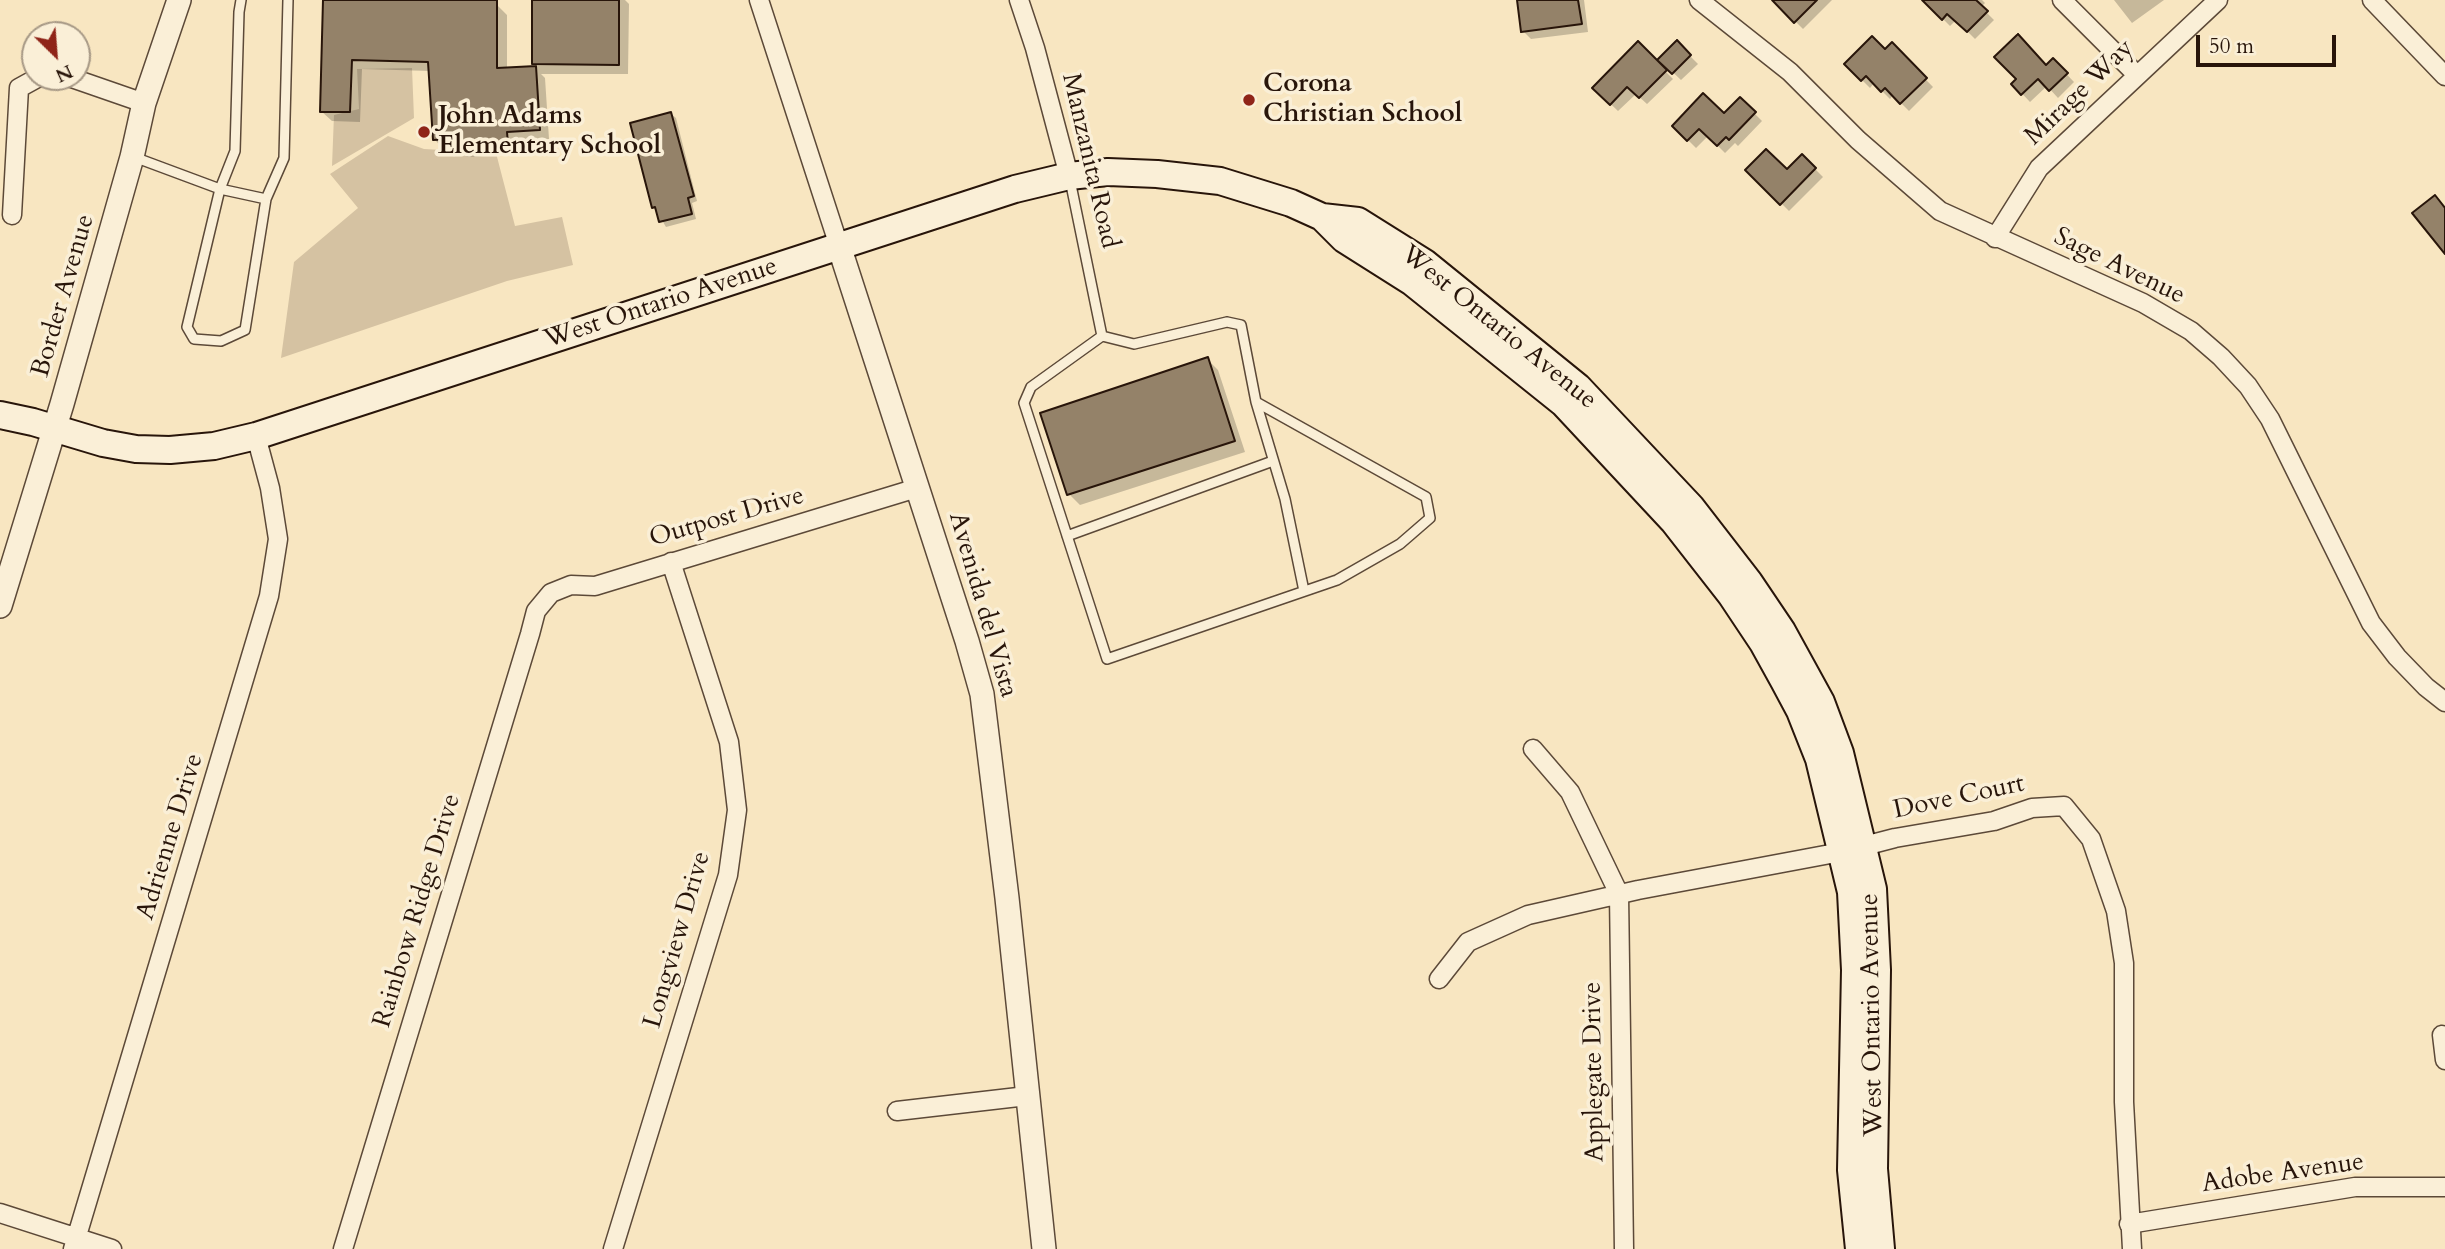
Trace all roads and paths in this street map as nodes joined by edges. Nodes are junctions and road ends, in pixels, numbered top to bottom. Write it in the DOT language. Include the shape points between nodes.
graph roads {
  1 [pos="179,0"];
  2 [pos="241,0"];
  3 [pos="289,0"];
  4 [pos="759,0"];
  5 [pos="1019,0"];
  6 [pos="1699,0"];
  7 [pos="2062,0"];
  8 [pos="2218,0"];
  9 [pos="2372,0"];
  10 [pos="2136,74"];
  11 [pos="2445,76"];
  12 [pos="91,85"];
  13 [pos="21,87"];
  14 [pos="144,103"];
  15 [pos="132,157"];
  16 [pos="1069,176"];
  17 [pos="219,189"];
  18 [pos="266,199"];
  19 [pos="12,215"];
  20 [pos="1995,238"];
  21 [pos="839,246"];
  22 [pos="1102,336"];
  23 [pos="1256,402"];
  24 [pos="0,415"];
  25 [pos="54,428"];
  26 [pos="256,436"];
  27 [pos="1273,461"];
  28 [pos="917,488"];
  29 [pos="1067,536"];
  30 [pos="671,562"];
  31 [pos="1304,591"];
  32 [pos="551,593"];
  33 [pos="0,606"];
  34 [pos="2445,702"];
  35 [pos="1533,749"];
  36 [pos="1852,849"];
  37 [pos="1619,894"];
  38 [pos="1439,979"];
  39 [pos="2442,1035"];
  40 [pos="2445,1060"];
  41 [pos="1027,1096"];
  42 [pos="897,1111"];
  43 [pos="2445,1187"];
  44 [pos="0,1213"];
  45 [pos="2129,1224"];
  46 [pos="75,1243"];
  47 [pos="112,1249"];
  48 [pos="343,1249"];
  49 [pos="613,1249"];
  50 [pos="1044,1249"];
  51 [pos="1624,1249"];
  52 [pos="1859,1249"];
  53 [pos="1881,1249"];
  54 [pos="2132,1249"];
  1 -- 14 [label="street, Border Avenue"];
  2 -- 17 [label="lane" via="235,151"];
  3 -- 18 [label="lane" via="284,158"];
  4 -- 21 [label="street, Avenida del Vista"];
  5 -- 16 [label="street, Manzanita Road"];
  6 -- 20 [label="street, Sage Avenue" via="1790,72 1858,140 1940,211"];
  7 -- 10 [label="street"];
  8 -- 10 [label="street, Mirage Way"];
  9 -- 11 [label="street"];
  10 -- 20 [label="street, Mirage Way" via="2039,168"];
  12 -- 14 [label="street"];
  13 -- 19 [label="street"];
  14 -- 15 [label="street, Border Avenue"];
  15 -- 17 [label="lane"];
  15 -- 25 [label="street, Border Avenue"];
  16 -- 21 [label="main road, West Ontario Avenue"];
  16 -- 22 [label="lane, Manzanita Road"];
  16 -- 36 [label="main road, West Ontario Avenue" via="1108,172 1220,181 1291,203 1321,217 1344,239 1412,282 1563,403 1674,522 1763,643 1800,711"];
  17 -- 18 [label="lane"];
  17 -- 18 [label="lane" via="187,327 194,339 221,341 245,330"];
  20 -- 34 [label="street, Sage Avenue" via="2143,303 2190,331 2221,357 2270,419 2371,623 2397,657"];
  21 -- 26 [label="main road, West Ontario Avenue"];
  21 -- 28 [label="street, Avenida del Vista"];
  22 -- 23 [label="lane" via="1134,344 1227,322 1241,325"];
  22 -- 29 [label="lane" via="1031,387 1024,403"];
  23 -- 27 [label="lane"];
  23 -- 31 [label="lane" via="1426,497 1430,518 1401,544 1337,580"];
  24 -- 25 [label="main road, West Ontario Avenue"];
  25 -- 26 [label="main road, West Ontario Avenue" via="136,449 214,446"];
  25 -- 33 [label="street, Border Avenue"];
  26 -- 46 [label="street, Adrienne Drive" via="278,539 269,596"];
  27 -- 29 [label="lane"];
  27 -- 31 [label="lane"];
  28 -- 30 [label="street, Outpost Drive"];
  28 -- 41 [label="street, Avenida del Vista" via="982,694"];
  29 -- 31 [label="lane" via="1107,659"];
  30 -- 32 [label="street, Outpost Drive" via="595,586 571,585"];
  30 -- 49 [label="street, Longview Drive" via="729,742 737,810 729,875"];
  32 -- 48 [label="street, Rainbow Ridge Drive" via="536,611"];
  35 -- 37 [label="street" via="1570,792"];
  36 -- 37 [label="street, Dove Court"];
  36 -- 45 [label="street, Dove Court" via="1994,821 2032,808 2064,806 2091,839 2116,911 2124,963"];
  36 -- 52 [label="main road, West Ontario Avenue" via="1851,1170"];
  36 -- 53 [label="main road, West Ontario Avenue" via="1874,889 1874,1169"];
  37 -- 38 [label="street, Dove Court" via="1528,915 1468,942"];
  37 -- 51 [label="street, Applegate Drive"];
  39 -- 40 [label="street"];
  41 -- 42 [label="street"];
  41 -- 50 [label="street, Avenida del Vista"];
  43 -- 45 [label="street, Adobe Avenue" via="2355,1187"];
  44 -- 46 [label="street"];
  45 -- 54 [label="street, Dove Court"];
  46 -- 47 [label="street"];
}
